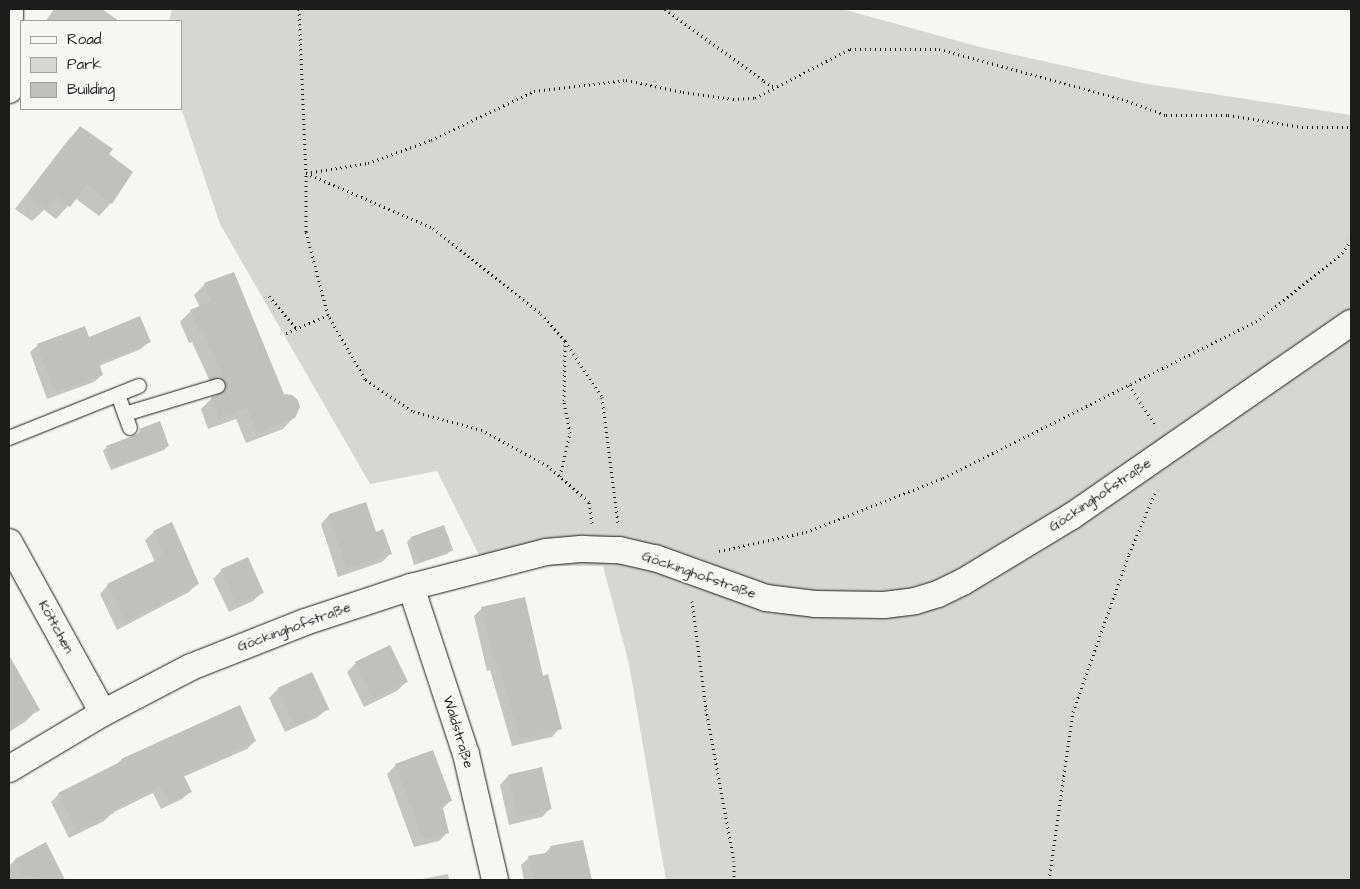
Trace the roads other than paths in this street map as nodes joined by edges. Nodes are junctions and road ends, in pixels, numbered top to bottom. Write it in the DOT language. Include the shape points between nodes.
graph roads {
  1 [pos="10,9"];
  2 [pos="9,90"];
  3 [pos="1351,323"];
  4 [pos="139,386"];
  5 [pos="218,386"];
  6 [pos="118,395"];
  7 [pos="125,414"];
  8 [pos="130,428"];
  9 [pos="9,438"];
  10 [pos="9,542"];
  11 [pos="410,587"];
  12 [pos="103,713"];
  13 [pos="9,769"];
  14 [pos="495,880"];
  1 -- 2 [label="street"];
  3 -- 11 [label="street, Göckinghofstraße" via="1072,516 963,582 915,601 853,605 766,598 655,558 619,550 584,549 546,552"];
  4 -- 6 [label="lane"];
  5 -- 7 [label="lane"];
  6 -- 7 [label="lane"];
  6 -- 9 [label="lane"];
  7 -- 8 [label="lane"];
  10 -- 12 [label="street, Köttchen"];
  11 -- 12 [label="street, Göckinghofstraße" via="304,622 191,667"];
  11 -- 14 [label="street, Waldstraße" via="466,754"];
  12 -- 13 [label="street, Göckinghofstraße"];
}
